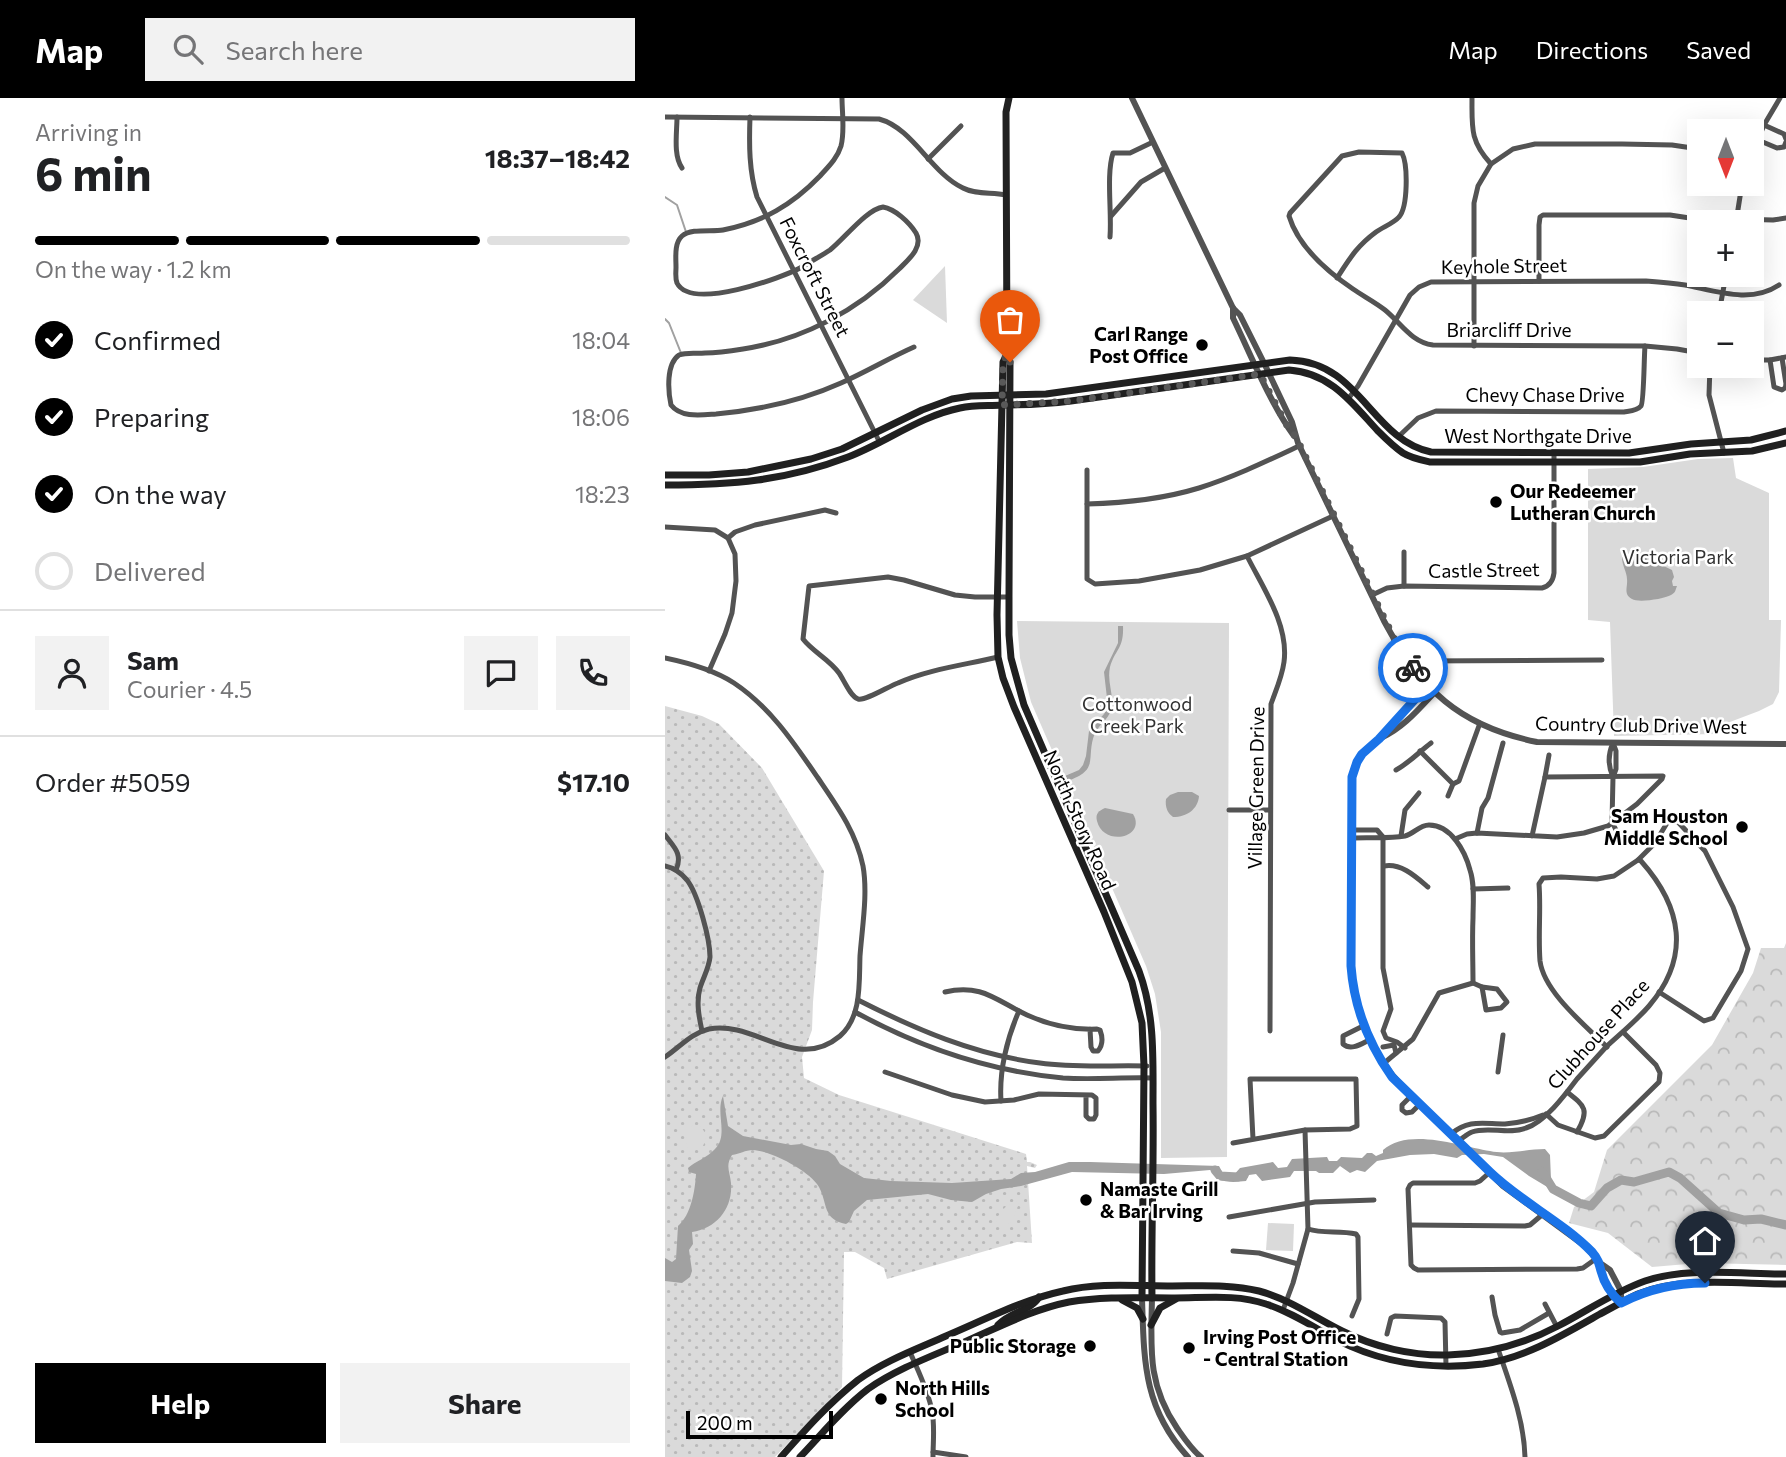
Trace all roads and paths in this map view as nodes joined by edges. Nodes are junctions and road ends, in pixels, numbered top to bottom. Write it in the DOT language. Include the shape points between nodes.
graph roads {
  1 [pos="842,98"];
  2 [pos="1009,98"];
  3 [pos="1132,98"];
  4 [pos="1472,98"];
  5 [pos="1777,99"];
  6 [pos="665,117"];
  7 [pos="677,117"];
  8 [pos="750,117"];
  9 [pos="842,118"];
  10 [pos="1764,125"];
  11 [pos="961,126"];
  12 [pos="1786,140"];
  13 [pos="1153,142"];
  14 [pos="1764,143"];
  15 [pos="1687,147"];
  16 [pos="928,159"];
  17 [pos="1491,164"];
  18 [pos="682,168"];
  19 [pos="1165,168"];
  20 [pos="1006,195"];
  21 [pos="1111,216"];
  22 [pos="767,217"];
  23 [pos="1687,218"];
  24 [pos="1786,218"];
  25 [pos="1764,220"];
  26 [pos="1110,237"];
  27 [pos="794,271"];
  28 [pos="1337,278"];
  29 [pos="1474,281"];
  30 [pos="1539,281"];
  31 [pos="1779,285"];
  32 [pos="1724,287"];
  33 [pos="1723,292"];
  34 [pos="1721,301"];
  35 [pos="1395,320"];
  36 [pos="821,325"];
  37 [pos="1474,346"];
  38 [pos="1645,346"];
  39 [pos="913,347"];
  40 [pos="1687,351"];
  41 [pos="1784,357"];
  42 [pos="1764,360"];
  43 [pos="1770,360"];
  44 [pos="1259,363"];
  45 [pos="1264,373"];
  46 [pos="1710,378"];
  47 [pos="849,380"];
  48 [pos="1132,382"];
  49 [pos="1786,384"];
  50 [pos="1355,391"];
  51 [pos="1133,392"];
  52 [pos="1007,395"];
  53 [pos="1347,399"];
  54 [pos="1006,405"];
  55 [pos="1786,431"];
  56 [pos="876,433"];
  57 [pos="1398,437"];
  58 [pos="880,443"];
  59 [pos="1722,443"];
  60 [pos="1786,443"];
  61 [pos="1299,446"];
  62 [pos="1452,453"];
  63 [pos="1554,453"];
  64 [pos="1724,453"];
  65 [pos="1452,463"];
  66 [pos="1554,463"];
  67 [pos="1087,470"];
  68 [pos="665,475"];
  69 [pos="665,485"];
  70 [pos="1087,504"];
  71 [pos="836,513"];
  72 [pos="1333,516"];
  73 [pos="665,527"];
  74 [pos="728,538"];
  75 [pos="1405,552"];
  76 [pos="1247,556"];
  77 [pos="1404,586"];
  78 [pos="1372,595"];
  79 [pos="996,597"];
  80 [pos="1009,597"];
  81 [pos="998,657"];
  82 [pos="665,658"];
  83 [pos="1602,660"];
  84 [pos="1411,665"];
  85 [pos="709,671"];
  86 [pos="1427,686"];
  87 [pos="1434,693"];
  88 [pos="1480,723"];
  89 [pos="1379,739"];
  90 [pos="1040,742"];
  91 [pos="1431,743"];
  92 [pos="1503,743"];
  93 [pos="1613,743"];
  94 [pos="1786,744"];
  95 [pos="1030,746"];
  96 [pos="1420,751"];
  97 [pos="1549,755"];
  98 [pos="1396,770"];
  99 [pos="1545,777"];
  100 [pos="1613,777"];
  101 [pos="1453,784"];
  102 [pos="1419,793"];
  103 [pos="1448,796"];
  104 [pos="1229,810"];
  105 [pos="1270,810"];
  106 [pos="1612,822"];
  107 [pos="1477,833"];
  108 [pos="1351,834"];
  109 [pos="665,835"];
  110 [pos="1401,836"];
  111 [pos="1532,836"];
  112 [pos="1383,837"];
  113 [pos="1455,839"];
  114 [pos="1623,844"];
  115 [pos="1638,860"];
  116 [pos="665,866"];
  117 [pos="1384,866"];
  118 [pos="676,870"];
  119 [pos="1428,887"];
  120 [pos="1509,888"];
  121 [pos="1473,889"];
  122 [pos="1473,983"];
  123 [pos="1482,988"];
  124 [pos="945,992"];
  125 [pos="1660,992"];
  126 [pos="858,1000"];
  127 [pos="1019,1011"];
  128 [pos="855,1012"];
  129 [pos="1363,1026"];
  130 [pos="1090,1029"];
  131 [pos="702,1031"];
  132 [pos="1269,1031"];
  133 [pos="1623,1032"];
  134 [pos="1503,1035"];
  135 [pos="1152,1039"];
  136 [pos="1143,1040"];
  137 [pos="1369,1040"];
  138 [pos="1390,1040"];
  139 [pos="1383,1047"];
  140 [pos="1607,1047"];
  141 [pos="1405,1048"];
  142 [pos="1376,1052"];
  143 [pos="1396,1053"];
  144 [pos="1005,1056"];
  145 [pos="665,1057"];
  146 [pos="1030,1061"];
  147 [pos="1383,1064"];
  148 [pos="1069,1066"];
  149 [pos="1101,1066"];
  150 [pos="1144,1066"];
  151 [pos="1154,1066"];
  152 [pos="1003,1068"];
  153 [pos="885,1072"];
  154 [pos="1498,1072"];
  155 [pos="1028,1073"];
  156 [pos="1068,1078"];
  157 [pos="1100,1078"];
  158 [pos="1144,1078"];
  159 [pos="1153,1078"];
  160 [pos="1567,1092"];
  161 [pos="1086,1095"];
  162 [pos="1411,1096"];
  163 [pos="1001,1101"];
  164 [pos="1420,1104"];
  165 [pos="1546,1114"];
  166 [pos="1305,1130"];
  167 [pos="1577,1132"];
  168 [pos="1451,1133"];
  169 [pos="1253,1139"];
  170 [pos="1458,1141"];
  171 [pos="1233,1143"];
  172 [pos="1490,1172"];
  173 [pos="1374,1200"];
  174 [pos="1308,1204"];
  175 [pos="1543,1214"];
  176 [pos="1229,1217"];
  177 [pos="1410,1225"];
  178 [pos="1143,1229"];
  179 [pos="1152,1229"];
  180 [pos="1308,1229"];
  181 [pos="1233,1251"];
  182 [pos="1598,1260"];
  183 [pos="1298,1264"];
  184 [pos="1786,1274"];
  185 [pos="1786,1284"];
  186 [pos="1142,1286"];
  187 [pos="1152,1286"];
  188 [pos="1621,1291"];
  189 [pos="1612,1295"];
  190 [pos="1039,1297"];
  191 [pos="1114,1297"];
  192 [pos="1492,1297"];
  193 [pos="1142,1298"];
  194 [pos="1152,1298"];
  195 [pos="1181,1298"];
  196 [pos="1287,1301"];
  197 [pos="1621,1303"];
  198 [pos="1545,1304"];
  199 [pos="1283,1310"];
  200 [pos="1549,1313"];
  201 [pos="1352,1316"];
  202 [pos="1143,1319"];
  203 [pos="1151,1325"];
  204 [pos="1557,1327"];
  205 [pos="996,1329"];
  206 [pos="1387,1334"];
  207 [pos="1341,1342"];
  208 [pos="1380,1346"];
  209 [pos="1498,1349"];
  210 [pos="910,1352"];
  211 [pos="1445,1355"];
  212 [pos="1502,1360"];
  213 [pos="915,1363"];
  214 [pos="1445,1366"];
  215 [pos="1158,1403"];
  216 [pos="933,1454"];
  217 [pos="782,1457"];
  218 [pos="800,1457"];
  219 [pos="966,1457"];
  220 [pos="1188,1457"];
  221 [pos="1201,1457"];
  222 [pos="1525,1457"];
  1 -- 9 [label="street"];
  2 -- 20 [label="main road, North Story Road"];
  3 -- 13 [label="street, Country Club Drive West"];
  4 -- 17 [label="street" via="1476,144"];
  5 -- 10 [label="street"];
  6 -- 7 [label="street"];
  7 -- 8 [label="street"];
  7 -- 18 [label="street" via="677,155"];
  8 -- 9 [label="street"];
  8 -- 22 [label="street, Foxcroft Street" via="750,171"];
  9 -- 16 [label="street" via="891,123"];
  9 -- 22 [label="street" via="841,145 832,163 806,190"];
  10 -- 12 [label="street" via="1784,134"];
  11 -- 16 [label="street"];
  12 -- 14 [label="street" via="1784,147 1777,148"];
  13 -- 19 [label="street, Country Club Drive West"];
  13 -- 21 [label="street" via="1130,153 1113,153"];
  15 -- 17 [label="street" via="1535,144 1513,149"];
  16 -- 20 [label="street" via="961,187"];
  17 -- 29 [label="street" via="1474,203"];
  19 -- 21 [label="street" via="1141,182"];
  19 -- 44 [label="street, Country Club Drive West" via="1233,308 1233,318"];
  20 -- 52 [label="main road, North Story Road"];
  21 -- 26 [label="street"];
  22 -- 27 [label="street, Foxcroft Street"];
  22 -- 27 [label="street" via="719,231 683,235 677,248 677,283 693,293 723,292"];
  23 -- 30 [label="street" via="1543,215"];
  24 -- 25 [label="street"];
  27 -- 36 [label="street, Foxcroft Street"];
  27 -- 36 [label="street" via="829,250 878,207 895,211 915,232 915,251 895,273"];
  28 -- 28 [label="street, Briarcliff Drive" via="1356,248 1400,217 1405,204 1402,153 1342,156 1290,213 1299,237"];
  28 -- 35 [label="street, Briarcliff Drive"];
  29 -- 30 [label="street, Keyhole Street"];
  29 -- 35 [label="street, Keyhole Street" via="1425,284 1410,295"];
  29 -- 37 [label="street"];
  30 -- 33 [label="street, Keyhole Street" via="1646,281"];
  31 -- 33 [label="street, Keyhole Street" via="1763,294"];
  32 -- 33 [label="street"];
  33 -- 34 [label="street"];
  35 -- 37 [label="street, Briarcliff Drive" via="1426,344"];
  35 -- 50 [label="street, Keyhole Street"];
  36 -- 47 [label="street, Foxcroft Street"];
  36 -- 47 [label="street" via="762,346 674,358 671,405 687,414 723,413 775,405"];
  37 -- 38 [label="street, Briarcliff Drive"];
  38 -- 40 [label="street, Briarcliff Drive"];
  38 -- 57 [label="street, Chevy Chase Drive" via="1643,399 1638,409 1436,411 1419,418"];
  39 -- 47 [label="street"];
  41 -- 43 [label="street"];
  41 -- 49 [label="street"];
  42 -- 43 [label="street"];
  43 -- 49 [label="street" via="1774,387 1782,390"];
  44 -- 45 [label="street, Country Club Drive West"];
  44 -- 48 [label="main road, West Northgate Drive"];
  44 -- 50 [label="main road, West Northgate Drive" via="1296,360 1322,366"];
  45 -- 51 [label="main road, West Northgate Drive"];
  45 -- 53 [label="main road, West Northgate Drive" via="1289,370 1312,374"];
  45 -- 61 [label="street, Country Club Drive West"];
  46 -- 59 [label="street" via="1709,395"];
  47 -- 56 [label="street, Foxcroft Street"];
  48 -- 51 [label="main road"];
  48 -- 52 [label="main road, West Northgate Drive"];
  50 -- 53 [label="street, Keyhole Street"];
  50 -- 57 [label="main road, West Northgate Drive"];
  51 -- 54 [label="main road, West Northgate Drive"];
  52 -- 54 [label="main road, North Story Road"];
  52 -- 56 [label="main road, West Northgate Drive" via="952,399"];
  53 -- 65 [label="main road, West Northgate Drive" via="1403,453"];
  54 -- 58 [label="main road, West Northgate Drive" via="958,409"];
  54 -- 79 [label="main road, North Story Road"];
  54 -- 80 [label="main road, North Story Road"];
  55 -- 59 [label="main road, West Northgate Drive"];
  56 -- 58 [label="street, Foxcroft Street"];
  56 -- 68 [label="main road, West Northgate Drive" via="842,449 778,467"];
  57 -- 62 [label="main road, West Northgate Drive" via="1422,450"];
  58 -- 69 [label="main road, West Northgate Drive" via="826,464 755,482"];
  59 -- 63 [label="main road, West Northgate Drive" via="1636,453"];
  59 -- 64 [label="street"];
  60 -- 64 [label="main road, West Northgate Drive"];
  61 -- 70 [label="street" via="1199,488 1137,501"];
  61 -- 72 [label="street, Country Club Drive West"];
  62 -- 63 [label="main road, West Northgate Drive"];
  62 -- 65 [label="main road"];
  63 -- 66 [label="street, Castle Street"];
  64 -- 66 [label="main road, West Northgate Drive" via="1640,462"];
  65 -- 66 [label="main road, West Northgate Drive"];
  66 -- 77 [label="street, Castle Street" via="1554,573 1549,585"];
  67 -- 70 [label="street"];
  70 -- 76 [label="street" via="1087,579 1094,584 1200,570"];
  71 -- 74 [label="street" via="825,510 755,525"];
  72 -- 76 [label="street"];
  72 -- 78 [label="street, Country Club Drive West"];
  73 -- 74 [label="street" via="710,529"];
  74 -- 85 [label="street" via="736,562 735,596"];
  75 -- 77 [label="street"];
  76 -- 105 [label="street, Village Green Drive" via="1284,641 1284,663 1271,704"];
  77 -- 78 [label="street, Castle Street"];
  78 -- 84 [label="street, Country Club Drive West"];
  79 -- 80 [label="street"];
  79 -- 81 [label="main road, North Story Road"];
  79 -- 81 [label="street" via="955,594 888,578 809,586 803,639 838,671 859,699 918,675"];
  80 -- 90 [label="main road, North Story Road" via="1016,679"];
  81 -- 95 [label="main road, North Story Road"];
  82 -- 85 [label="street"];
  83 -- 84 [label="street" via="1418,661"];
  84 -- 86 [label="street, Country Club Drive West"];
  85 -- 126 [label="street" via="736,684 768,711 847,821 857,843 864,879"];
  86 -- 87 [label="street, Country Club Drive West"];
  86 -- 89 [label="street"];
  87 -- 88 [label="street, Country Club Drive West"];
  87 -- 89 [label="street" via="1407,722"];
  88 -- 93 [label="street, Country Club Drive West" via="1537,742"];
  88 -- 101 [label="street" via="1459,781"];
  89 -- 108 [label="street" via="1362,754 1354,770"];
  90 -- 95 [label="main road"];
  90 -- 135 [label="main road, North Story Road" via="1139,971"];
  91 -- 96 [label="street"];
  92 -- 107 [label="street"];
  93 -- 94 [label="street, Country Club Drive West"];
  93 -- 100 [label="street" via="1609,751"];
  95 -- 136 [label="main road, North Story Road" via="1128,971"];
  96 -- 98 [label="street"];
  96 -- 101 [label="street"];
  97 -- 99 [label="street"];
  99 -- 100 [label="street"];
  99 -- 111 [label="street"];
  100 -- 106 [label="street"];
  100 -- 106 [label="street" via="1663,776"];
  101 -- 103 [label="street"];
  102 -- 110 [label="street" via="1405,810"];
  104 -- 105 [label="street"];
  105 -- 132 [label="street, Village Green Drive"];
  106 -- 111 [label="street" via="1571,836"];
  106 -- 114 [label="street"];
  107 -- 111 [label="street"];
  107 -- 113 [label="street"];
  108 -- 112 [label="street" via="1377,830"];
  108 -- 129 [label="street" via="1351,966"];
  109 -- 118 [label="street" via="680,861"];
  110 -- 112 [label="street"];
  110 -- 113 [label="street" via="1434,825"];
  112 -- 117 [label="street"];
  113 -- 121 [label="street" via="1471,871"];
  115 -- 125 [label="street, Clubhouse Place" via="1657,880 1674,912 1674,958"];
  115 -- 125 [label="street" via="1667,823 1678,821 1705,851 1748,949 1741,971 1709,1021"];
  115 -- 140 [label="street" via="1610,877 1552,877 1539,884 1541,965 1546,981"];
  116 -- 118 [label="street"];
  117 -- 119 [label="street" via="1402,868"];
  117 -- 138 [label="street" via="1383,968 1391,1009 1383,1031"];
  118 -- 131 [label="street" via="698,901 708,942 710,958 699,991"];
  120 -- 121 [label="street"];
  121 -- 122 [label="street"];
  122 -- 123 [label="street"];
  122 -- 141 [label="street" via="1439,993"];
  123 -- 123 [label="street" via="1486,1010 1507,1002 1497,989"];
  124 -- 127 [label="street" via="975,991"];
  125 -- 133 [label="street, Clubhouse Place"];
  126 -- 128 [label="street"];
  126 -- 144 [label="street" via="924,1032"];
  127 -- 130 [label="street" via="1046,1023"];
  127 -- 144 [label="street"];
  128 -- 131 [label="street" via="842,1035 811,1049 795,1049 733,1029"];
  128 -- 152 [label="street" via="929,1047"];
  129 -- 137 [label="street"];
  129 -- 137 [label="street" via="1343,1036 1343,1044 1352,1047"];
  131 -- 145 [label="street"];
  133 -- 140 [label="street, Clubhouse Place"];
  133 -- 167 [label="street" via="1656,1065 1661,1073 1659,1082 1604,1136"];
  134 -- 154 [label="street"];
  135 -- 136 [label="main road"];
  135 -- 151 [label="main road, North Story Road"];
  136 -- 150 [label="main road, North Story Road"];
  137 -- 142 [label="street"];
  138 -- 139 [label="street"];
  138 -- 141 [label="street"];
  139 -- 142 [label="street"];
  139 -- 143 [label="street" via="1394,1045"];
  140 -- 160 [label="street, Clubhouse Place"];
  141 -- 143 [label="street"];
  142 -- 147 [label="street"];
  143 -- 147 [label="street"];
  144 -- 146 [label="street"];
  144 -- 152 [label="street"];
  146 -- 148 [label="street"];
  146 -- 155 [label="street"];
  147 -- 162 [label="street"];
  148 -- 149 [label="street"];
  148 -- 156 [label="street"];
  149 -- 150 [label="street"];
  149 -- 157 [label="street"];
  150 -- 151 [label="street"];
  150 -- 158 [label="main road, North Story Road"];
  151 -- 159 [label="main road, North Story Road"];
  152 -- 155 [label="street"];
  152 -- 163 [label="street"];
  153 -- 163 [label="street" via="971,1100"];
  155 -- 156 [label="street"];
  156 -- 157 [label="street"];
  157 -- 158 [label="street"];
  158 -- 159 [label="street"];
  158 -- 178 [label="main road, North Story Road"];
  159 -- 179 [label="main road, North Story Road"];
  160 -- 165 [label="street, Clubhouse Place"];
  160 -- 167 [label="street" via="1585,1110"];
  161 -- 163 [label="street" via="1039,1094"];
  162 -- 164 [label="street"];
  162 -- 164 [label="street" via="1402,1110 1412,1112"];
  164 -- 168 [label="street"];
  165 -- 167 [label="street"];
  165 -- 168 [label="street, Clubhouse Place" via="1516,1123 1477,1122"];
  165 -- 170 [label="street, Clubhouse Place" via="1524,1129 1477,1130"];
  166 -- 169 [label="street"];
  166 -- 169 [label="street" via="1357,1126 1356,1079 1249,1079"];
  166 -- 174 [label="street"];
  168 -- 170 [label="street"];
  169 -- 171 [label="street"];
  170 -- 172 [label="street"];
  172 -- 175 [label="street"];
  172 -- 177 [label="street" via="1475,1183 1413,1183 1408,1189"];
  173 -- 174 [label="street"];
  174 -- 176 [label="street"];
  174 -- 180 [label="street"];
  175 -- 177 [label="street" via="1525,1226"];
  175 -- 182 [label="street"];
  177 -- 182 [label="street" via="1411,1265 1418,1270 1577,1269"];
  178 -- 179 [label="main road"];
  178 -- 186 [label="main road, North Story Road"];
  179 -- 187 [label="main road, North Story Road"];
  180 -- 183 [label="street"];
  180 -- 201 [label="street" via="1358,1237 1359,1299"];
  181 -- 183 [label="street"];
  182 -- 188 [label="street" via="1610,1270"];
  182 -- 189 [label="street"];
  183 -- 196 [label="street"];
  184 -- 188 [label="main road" via="1689,1273 1646,1280"];
  185 -- 197 [label="main road" via="1668,1285"];
  186 -- 187 [label="main road"];
  186 -- 190 [label="main road" via="1077,1288"];
  186 -- 193 [label="main road, North Story Road"];
  187 -- 194 [label="main road, North Story Road"];
  187 -- 196 [label="main road" via="1247,1289"];
  188 -- 189 [label="main road"];
  188 -- 197 [label="street"];
  189 -- 197 [label="street"];
  189 -- 204 [label="main road"];
  190 -- 205 [label="main road"];
  190 -- 210 [label="main road"];
  191 -- 193 [label="main road"];
  191 -- 202 [label="main road" via="1137,1308"];
  191 -- 205 [label="main road" via="1055,1305"];
  192 -- 200 [label="street" via="1502,1333 1520,1330"];
  193 -- 194 [label="main road"];
  193 -- 202 [label="street"];
  194 -- 195 [label="main road"];
  194 -- 203 [label="street"];
  195 -- 199 [label="main road" via="1236,1298"];
  195 -- 203 [label="main road" via="1160,1308"];
  196 -- 199 [label="street"];
  196 -- 208 [label="main road"];
  197 -- 212 [label="main road" via="1543,1345"];
  198 -- 200 [label="street"];
  199 -- 207 [label="main road"];
  200 -- 204 [label="street"];
  202 -- 215 [label="street" via="1146,1374"];
  203 -- 215 [label="street"];
  204 -- 209 [label="main road"];
  205 -- 213 [label="main road"];
  206 -- 211 [label="street" via="1395,1316 1441,1318 1445,1322"];
  207 -- 208 [label="main road" via="1349,1340 1371,1349"];
  207 -- 214 [label="main road" via="1383,1358"];
  208 -- 211 [label="main road"];
  209 -- 211 [label="main road"];
  209 -- 212 [label="street"];
  210 -- 213 [label="street"];
  210 -- 217 [label="main road" via="860,1379"];
  211 -- 214 [label="street"];
  212 -- 214 [label="main road"];
  212 -- 222 [label="street" via="1520,1416"];
  213 -- 216 [label="street" via="932,1411"];
  213 -- 218 [label="main road" via="869,1389"];
  215 -- 220 [label="street" via="1167,1431"];
  215 -- 221 [label="street"];
  216 -- 219 [label="street"];
}
